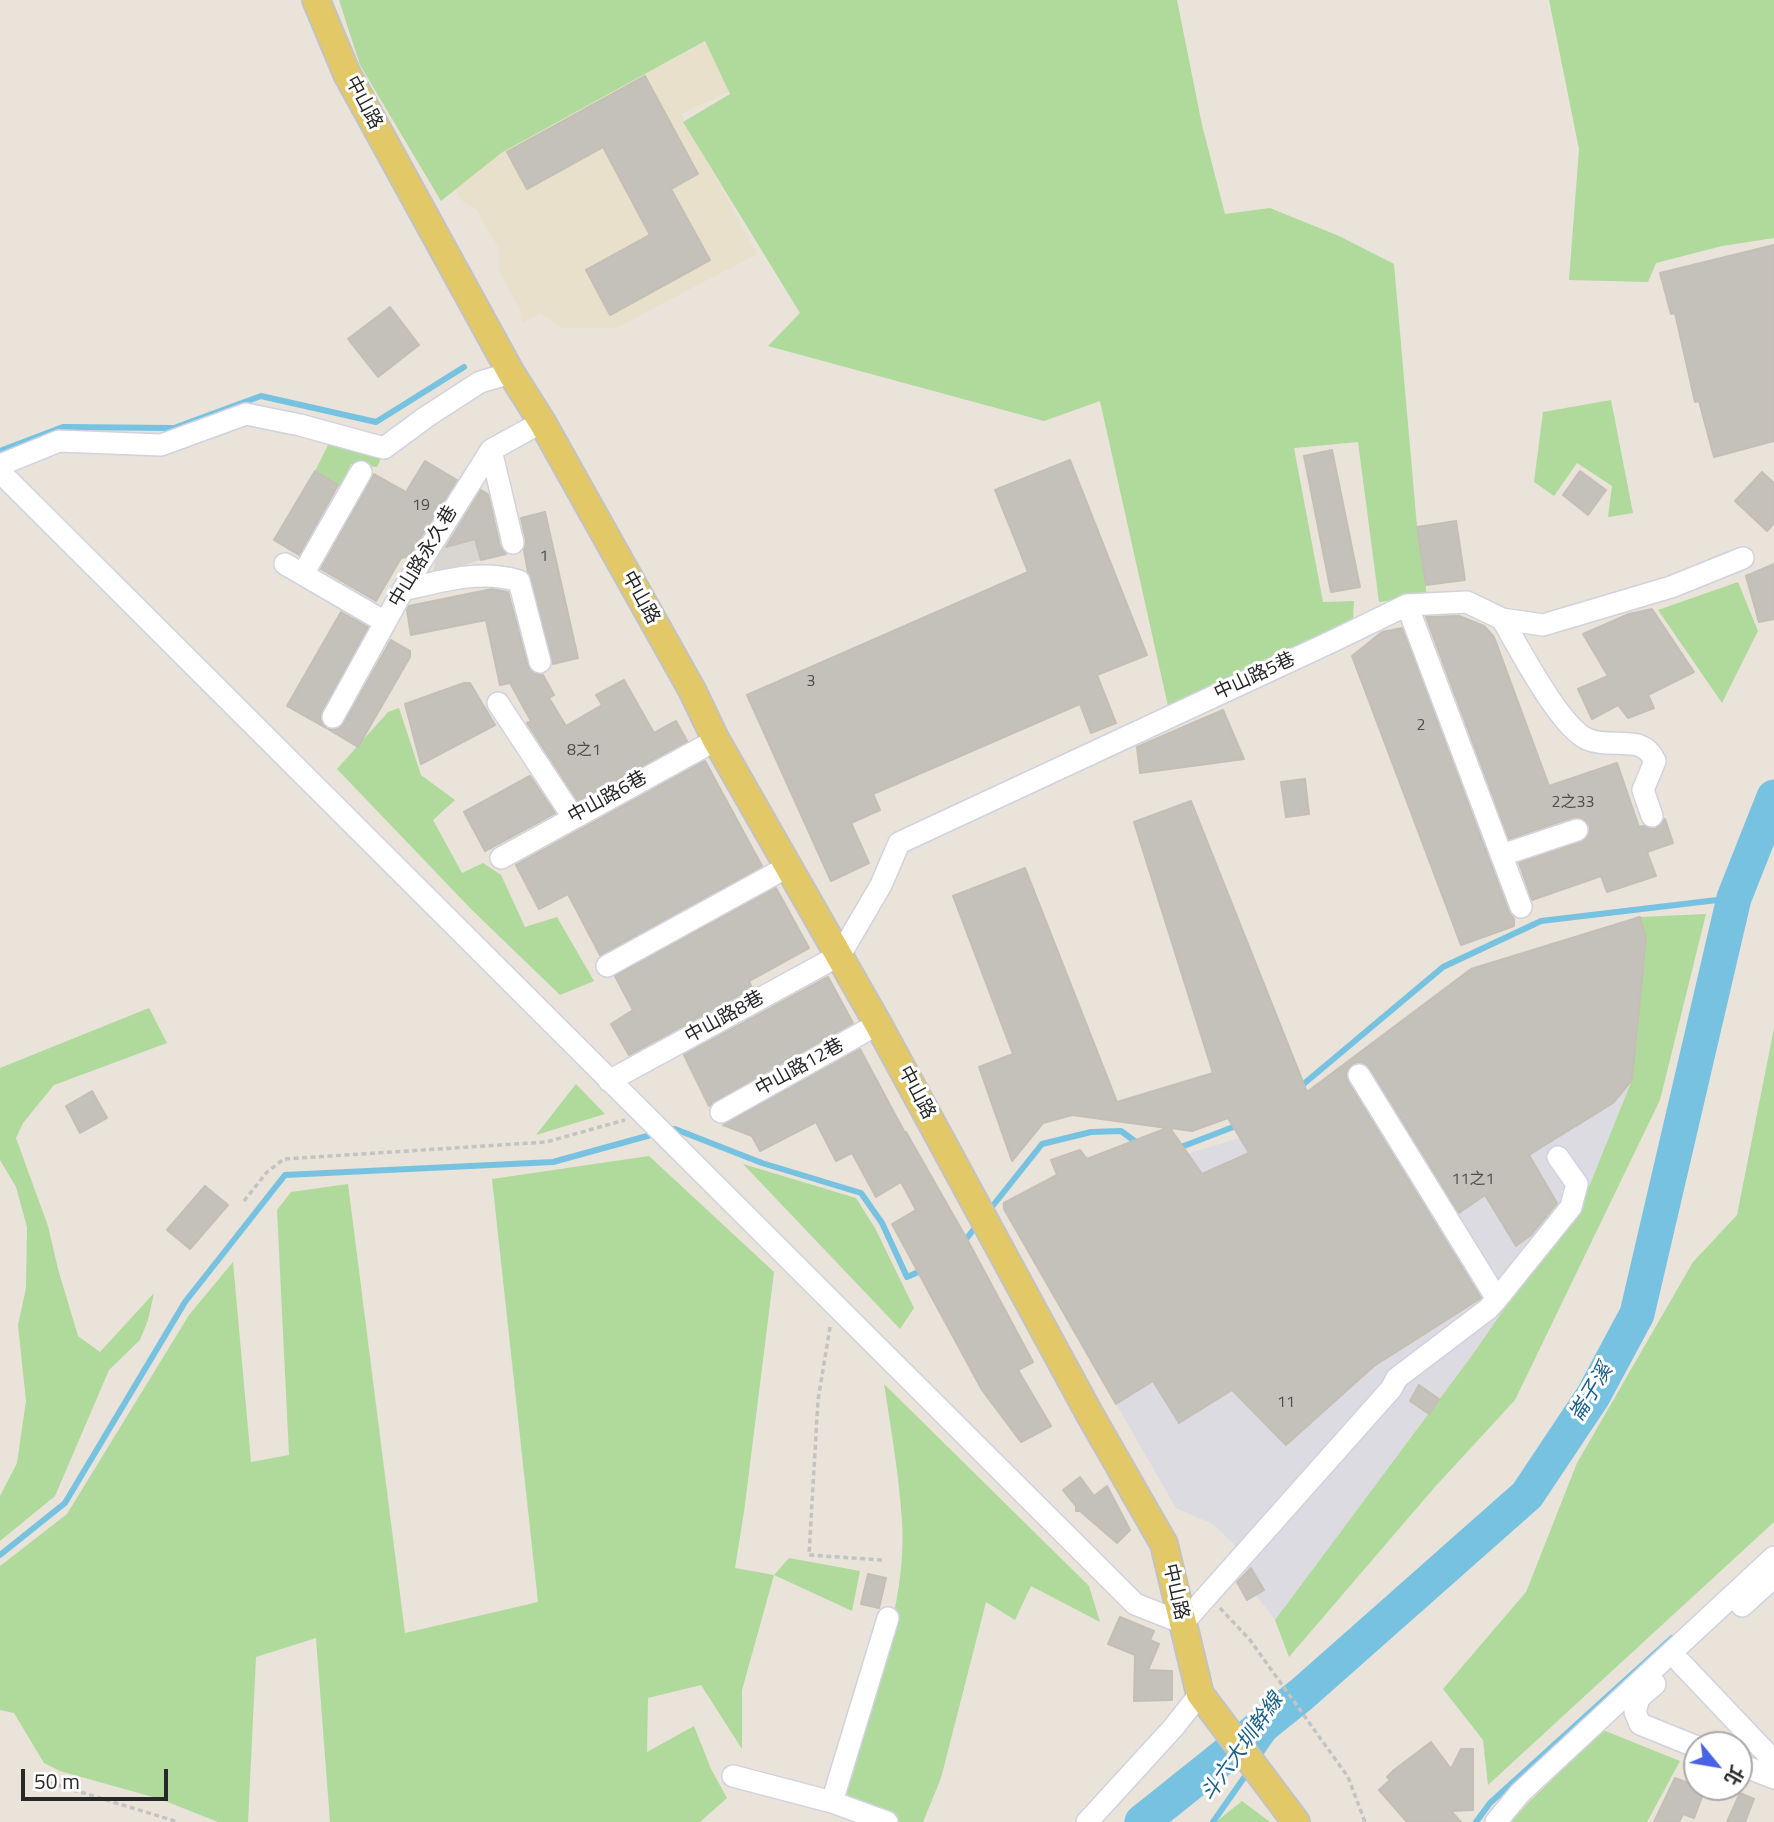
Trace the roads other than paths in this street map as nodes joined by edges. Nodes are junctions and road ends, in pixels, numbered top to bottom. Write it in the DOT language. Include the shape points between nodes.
graph roads {
  1 [pos="316,0"];
  2 [pos="511,373"];
  3 [pos="542,422"];
  4 [pos="491,450"];
  5 [pos="0,465"];
  6 [pos="0,472"];
  7 [pos="361,472"];
  8 [pos="513,543"];
  9 [pos="1743,558"];
  10 [pos="403,590"];
  11 [pos="1406,605"];
  12 [pos="1502,619"];
  13 [pos="385,622"];
  14 [pos="540,662"];
  15 [pos="498,703"];
  16 [pos="333,717"];
  17 [pos="716,740"];
  18 [pos="1652,816"];
  19 [pos="573,817"];
  20 [pos="1577,830"];
  21 [pos="1502,855"];
  22 [pos="500,858"];
  23 [pos="789,866"];
  24 [pos="1521,907"];
  25 [pos="840,955"];
  26 [pos="607,966"];
  27 [pos="878,1024"];
  28 [pos="1359,1075"];
  29 [pos="609,1081"];
  30 [pos="721,1112"];
  31 [pos="1558,1157"];
  32 [pos="1497,1299"];
  33 [pos="1774,1557"];
  34 [pos="1774,1577"];
  35 [pos="888,1618"];
  36 [pos="1183,1623"];
  37 [pos="1680,1662"];
  38 [pos="1200,1694"];
  39 [pos="1683,1741"];
  40 [pos="1774,1761"];
  41 [pos="1753,1770"];
  42 [pos="733,1776"];
  43 [pos="1774,1779"];
  44 [pos="832,1802"];
  45 [pos="887,1822"];
  46 [pos="1087,1822"];
  47 [pos="1296,1822"];
  48 [pos="1496,1822"];
  1 -- 2 [label="main road, 中山路" via="347,74"];
  2 -- 3 [label="main road, 中山路"];
  2 -- 5 [label="street" via="480,382 384,448 246,414 161,445 59,441"];
  3 -- 4 [label="street, 中山路永久巷"];
  3 -- 17 [label="main road, 中山路"];
  4 -- 8 [label="street"];
  4 -- 10 [label="street, 中山路永久巷"];
  6 -- 29 [label="street"];
  7 -- 13 [label="street" via="294,569"];
  9 -- 12 [label="street, 中山路5巷" via="1671,587 1544,625"];
  10 -- 13 [label="street, 中山路永久巷"];
  10 -- 14 [label="street" via="459,577 501,575 519,581"];
  11 -- 12 [label="street, 中山路5巷" via="1467,602"];
  11 -- 21 [label="street"];
  11 -- 25 [label="street, 中山路5巷" via="899,843 881,885"];
  12 -- 18 [label="street" via="1566,721 1587,739 1641,745 1651,753 1655,761 1643,790"];
  13 -- 16 [label="street, 中山路永久巷"];
  15 -- 19 [label="street"];
  17 -- 19 [label="street, 中山路6巷"];
  17 -- 23 [label="main road, 中山路"];
  19 -- 22 [label="street, 中山路6巷"];
  20 -- 21 [label="street"];
  21 -- 24 [label="street"];
  23 -- 25 [label="main road, 中山路"];
  23 -- 26 [label="street"];
  25 -- 27 [label="main road, 中山路"];
  25 -- 29 [label="street, 中山路8巷"];
  27 -- 30 [label="street, 中山路12巷"];
  27 -- 36 [label="main road, 中山路" via="1164,1544"];
  28 -- 32 [label="street"];
  29 -- 36 [label="street" via="1135,1604"];
  31 -- 32 [label="street" via="1577,1184 1571,1207"];
  32 -- 36 [label="street" via="1397,1378"];
  33 -- 48 [label="street" via="1520,1793"];
  34 -- 37 [label="street"];
  35 -- 44 [label="street"];
  36 -- 38 [label="main road, 中山路"];
  37 -- 39 [label="street" via="1639,1698 1635,1712 1640,1724"];
  37 -- 40 [label="street"];
  38 -- 46 [label="street"];
  38 -- 47 [label="main road"];
  41 -- 43 [label="street"];
  42 -- 44 [label="street"];
  44 -- 45 [label="street"];
}
